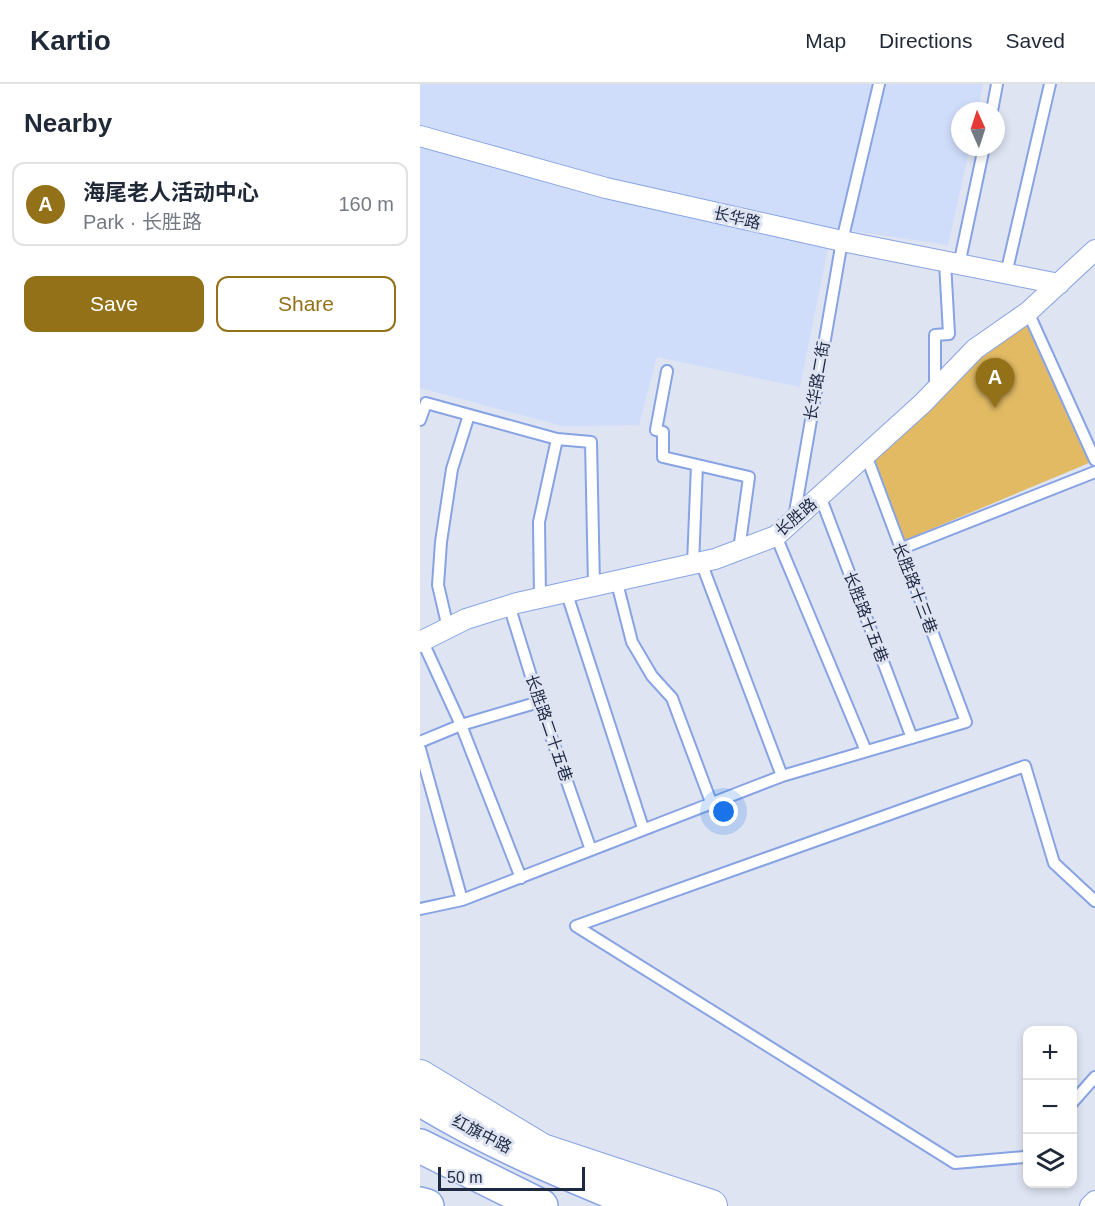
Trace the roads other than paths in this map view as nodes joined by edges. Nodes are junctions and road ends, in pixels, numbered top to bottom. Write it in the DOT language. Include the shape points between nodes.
graph roads {
  1 [pos="879,84"];
  2 [pos="997,84"];
  3 [pos="1050,84"];
  4 [pos="994,102"];
  5 [pos="420,136"];
  6 [pos="982,156"];
  7 [pos="842,241"];
  8 [pos="1095,250"];
  9 [pos="952,263"];
  10 [pos="1006,274"];
  11 [pos="1059,284"];
  12 [pos="1028,312"];
  13 [pos="667,371"];
  14 [pos="935,390"];
  15 [pos="469,415"];
  16 [pos="420,420"];
  17 [pos="557,439"];
  18 [pos="866,455"];
  19 [pos="1095,460"];
  20 [pos="697,465"];
  21 [pos="1095,472"];
  22 [pos="820,496"];
  23 [pos="793,521"];
  24 [pos="776,536"];
  25 [pos="900,549"];
  26 [pos="739,550"];
  27 [pos="697,563"];
  28 [pos="616,579"];
  29 [pos="594,585"];
  30 [pos="566,591"];
  31 [pos="540,597"];
  32 [pos="509,605"];
  33 [pos="448,628"];
  34 [pos="421,641"];
  35 [pos="539,702"];
  36 [pos="461,725"];
  37 [pos="912,738"];
  38 [pos="420,742"];
  39 [pos="420,749"];
  40 [pos="866,751"];
  41 [pos="782,776"];
  42 [pos="711,802"];
  43 [pos="643,828"];
  44 [pos="591,850"];
  45 [pos="521,878"];
  46 [pos="462,900"];
  47 [pos="1095,901"];
  48 [pos="420,909"];
  49 [pos="420,1076"];
  50 [pos="1095,1077"];
  51 [pos="1077,1097"];
  52 [pos="420,1099"];
  53 [pos="420,1146"];
  54 [pos="1023,1157"];
  55 [pos="1095,1201"];
  56 [pos="420,1204"];
  57 [pos="427,1206"];
  58 [pos="542,1206"];
  59 [pos="646,1206"];
  60 [pos="711,1206"];
  61 [pos="1090,1206"];
  1 -- 7 [label="lane, 长华路二街"];
  2 -- 4 [label="lane"];
  3 -- 10 [label="lane"];
  5 -- 7 [label="street, 长华路" via="606,188"];
  6 -- 9 [label="lane"];
  7 -- 9 [label="street, 长华路"];
  7 -- 23 [label="lane, 长华路二街"];
  8 -- 11 [label="street, 长胜路"];
  9 -- 10 [label="street, 长华路"];
  9 -- 14 [label="lane" via="949,334 935,335"];
  10 -- 11 [label="street, 长华路"];
  11 -- 12 [label="street, 长胜路"];
  12 -- 14 [label="street, 长胜路" via="975,349"];
  12 -- 19 [label="lane"];
  13 -- 20 [label="lane" via="656,430 663,432 663,457"];
  14 -- 18 [label="street, 长胜路"];
  15 -- 16 [label="lane" via="426,403"];
  15 -- 17 [label="lane"];
  15 -- 33 [label="lane" via="452,468 441,542 438,585"];
  17 -- 29 [label="lane" via="591,442"];
  17 -- 31 [label="lane" via="539,522"];
  18 -- 22 [label="street, 长胜路"];
  18 -- 25 [label="lane, 长胜路十三巷"];
  20 -- 26 [label="lane" via="749,477"];
  20 -- 27 [label="lane"];
  21 -- 25 [label="lane"];
  22 -- 23 [label="street, 长胜路"];
  22 -- 37 [label="lane, 长胜路十五巷"];
  23 -- 24 [label="street, 长胜路"];
  24 -- 26 [label="street, 长胜路"];
  24 -- 40 [label="lane"];
  25 -- 37 [label="lane, 长胜路十三巷" via="966,722"];
  26 -- 27 [label="street, 长胜路"];
  27 -- 28 [label="street, 长胜路"];
  27 -- 41 [label="lane"];
  28 -- 29 [label="street, 长胜路"];
  28 -- 42 [label="lane" via="632,642 652,676 672,698"];
  29 -- 30 [label="street, 长胜路"];
  30 -- 31 [label="street, 长胜路"];
  30 -- 43 [label="lane"];
  31 -- 32 [label="street, 长胜路"];
  32 -- 33 [label="street, 长胜路"];
  32 -- 35 [label="lane, 长胜路二十五巷"];
  33 -- 34 [label="street, 长胜路"];
  34 -- 36 [label="lane"];
  35 -- 36 [label="lane"];
  35 -- 44 [label="lane, 长胜路二十五巷"];
  36 -- 38 [label="lane"];
  36 -- 45 [label="lane"];
  37 -- 40 [label="lane"];
  39 -- 46 [label="lane"];
  40 -- 41 [label="lane"];
  41 -- 42 [label="lane"];
  42 -- 43 [label="lane"];
  43 -- 44 [label="lane"];
  44 -- 45 [label="lane"];
  45 -- 46 [label="lane"];
  46 -- 48 [label="lane"];
  47 -- 54 [label="lane" via="1054,863 1025,766 576,926 955,1163"];
  49 -- 60 [label="main road" via="542,1149"];
  50 -- 51 [label="lane"];
  52 -- 59 [label="highway, 红旗中路" via="531,1159"];
  53 -- 58 [label="highway"];
  55 -- 61 [label="street"];
  56 -- 57 [label="highway"];
}
